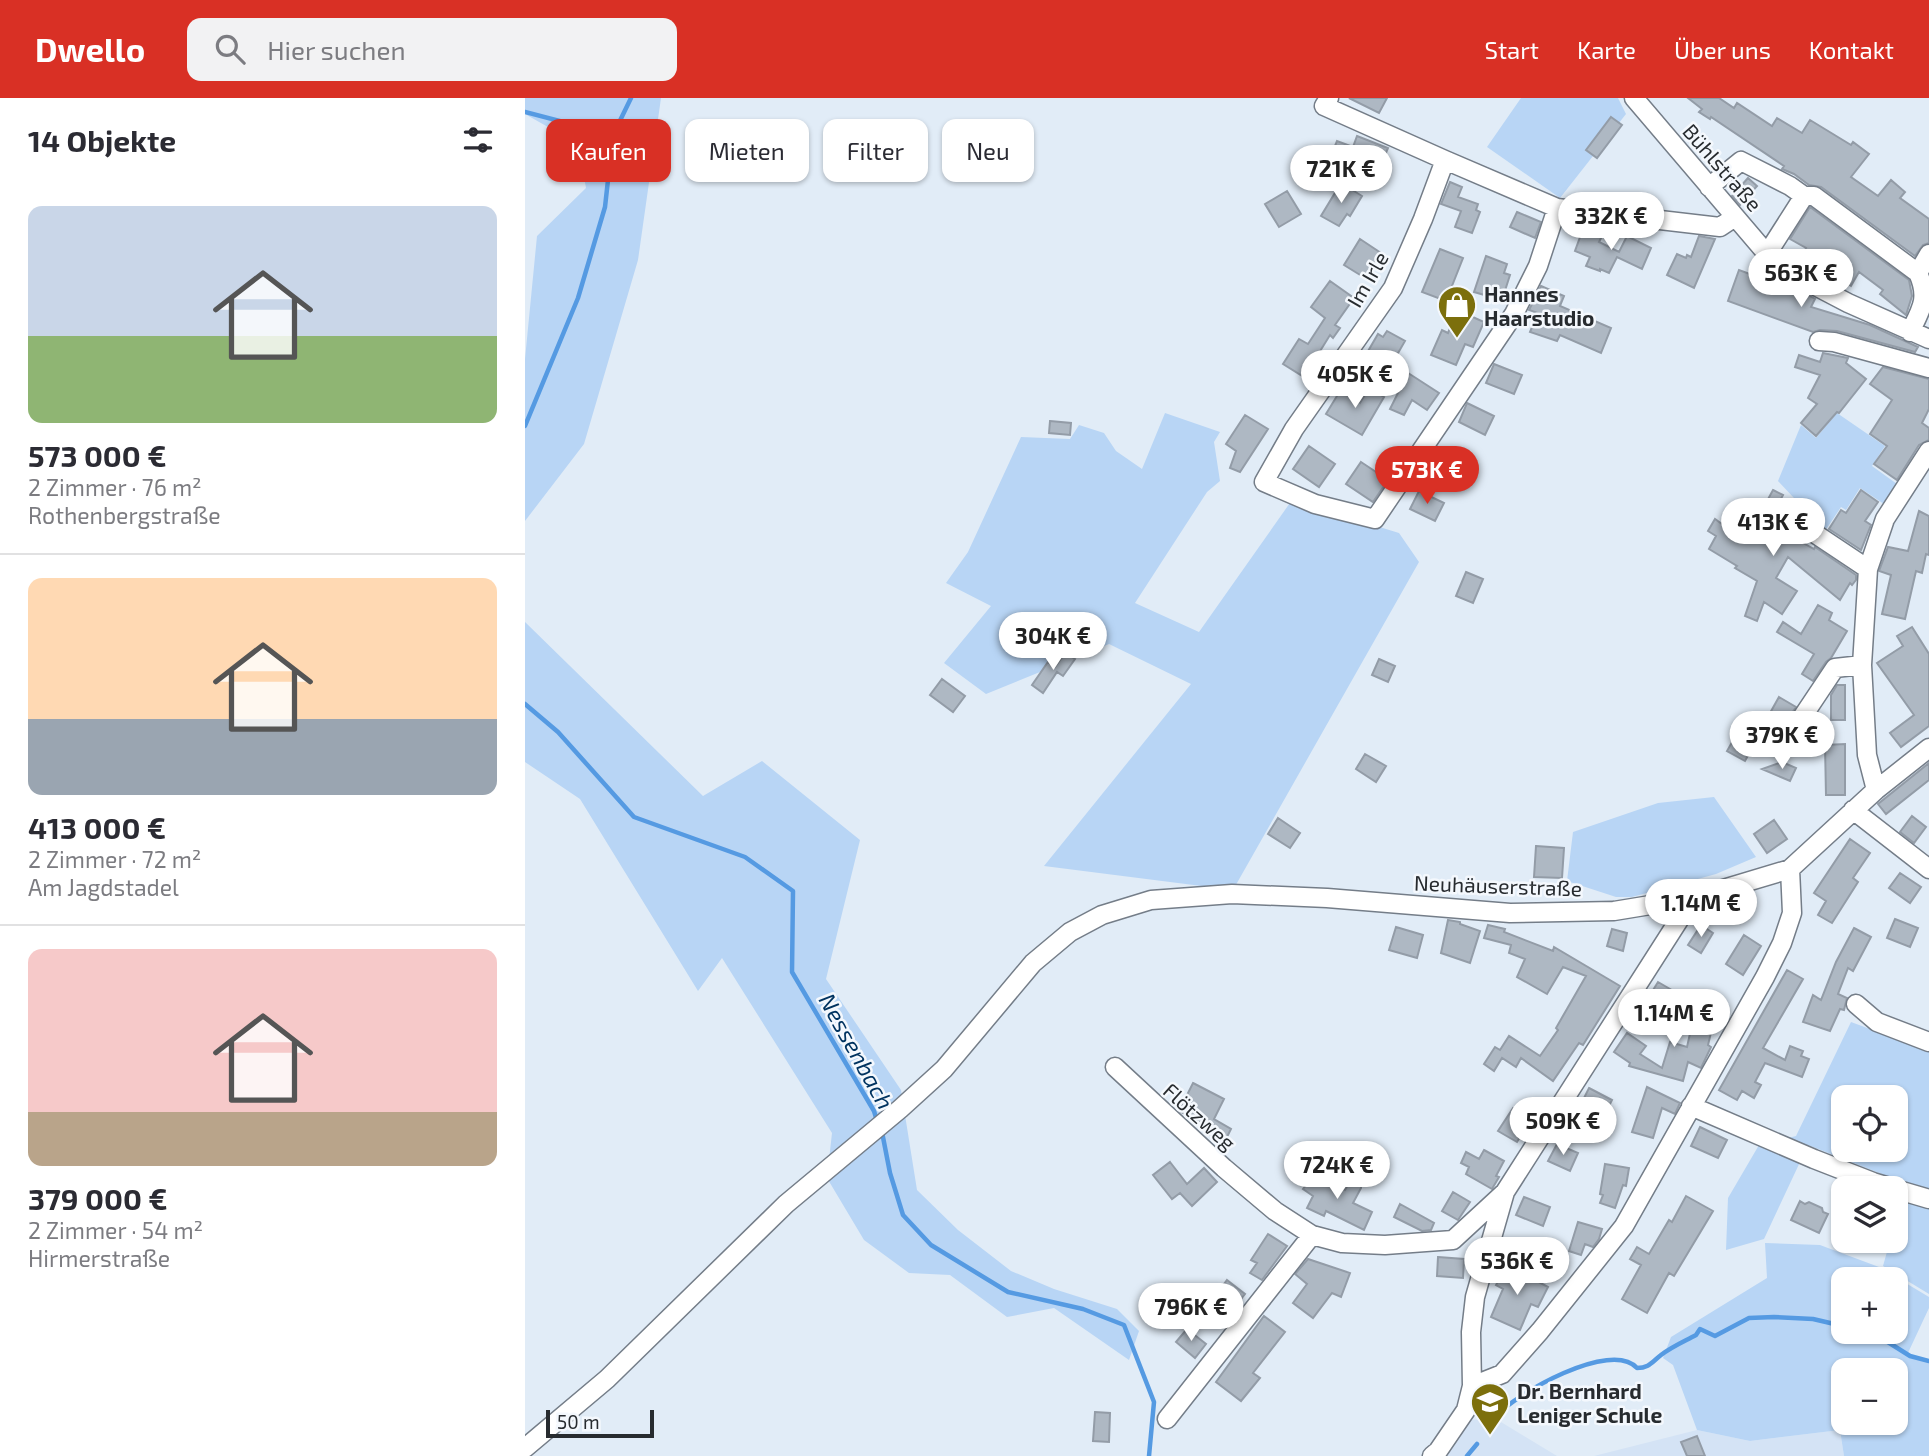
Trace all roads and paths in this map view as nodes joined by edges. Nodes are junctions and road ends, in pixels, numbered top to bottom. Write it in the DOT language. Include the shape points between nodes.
graph roads {
  1 [pos="1634,98"];
  2 [pos="1333,105"];
  3 [pos="1445,160"];
  4 [pos="1709,187"];
  5 [pos="1804,196"];
  6 [pos="1557,208"];
  7 [pos="1735,217"];
  8 [pos="1767,254"];
  9 [pos="1929,254"];
  10 [pos="1919,273"];
  11 [pos="1910,332"];
  12 [pos="1929,339"];
  13 [pos="1819,341"];
  14 [pos="1929,368"];
  15 [pos="1929,451"];
  16 [pos="1806,526"];
  17 [pos="1868,569"];
  18 [pos="1862,665"];
  19 [pos="1783,746"];
  20 [pos="1929,748"];
  21 [pos="1875,790"];
  22 [pos="1853,810"];
  23 [pos="1790,869"];
  24 [pos="1929,869"];
  25 [pos="1693,898"];
  26 [pos="1856,1004"];
  27 [pos="1929,1042"];
  28 [pos="1115,1067"];
  29 [pos="1691,1106"];
  30 [pos="1860,1176"];
  31 [pos="1505,1192"];
  32 [pos="1908,1193"];
  33 [pos="1929,1199"];
  34 [pos="1312,1235"];
  35 [pos="1453,1240"];
  36 [pos="1491,1241"];
  37 [pos="1472,1386"];
  38 [pos="1167,1419"];
  39 [pos="525,1448"];
  40 [pos="1432,1456"];
  1 -- 4 [label="street, Bühlstraße"];
  2 -- 3 [label="street"];
  3 -- 6 [label="street"];
  3 -- 6 [label="street, Im Irle" via="1393,288 1294,429 1265,482 1315,505 1375,519 1514,314 1538,266"];
  4 -- 5 [label="street" via="1741,161"];
  4 -- 7 [label="street, Bühlstraße"];
  5 -- 8 [label="street"];
  5 -- 10 [label="street" via="1814,196"];
  6 -- 7 [label="street" via="1672,215 1720,228"];
  7 -- 8 [label="street, Bühlstraße"];
  8 -- 11 [label="street, Bühlstraße" via="1806,281"];
  9 -- 10 [label="street"];
  10 -- 11 [label="street" via="1926,299"];
  11 -- 12 [label="street, Bühlstraße"];
  13 -- 14 [label="street"];
  15 -- 17 [label="street" via="1885,519"];
  16 -- 17 [label="street"];
  17 -- 18 [label="street"];
  18 -- 19 [label="street" via="1835,668"];
  18 -- 21 [label="street" via="1867,755"];
  20 -- 21 [label="street, Neuhäuserstraße"];
  21 -- 22 [label="street, Neuhäuserstraße"];
  22 -- 23 [label="street, Neuhäuserstraße"];
  22 -- 24 [label="street"];
  23 -- 25 [label="street, Neuhäuserstraße"];
  23 -- 29 [label="street" via="1792,913 1782,943"];
  25 -- 31 [label="street"];
  25 -- 39 [label="street, Neuhäuserstraße" via="1614,911 1510,913 1232,894 1151,900 1102,915 1070,932 1033,963 944,1069 786,1204 607,1379"];
  26 -- 27 [label="street" via="1877,1022"];
  28 -- 34 [label="street, Flötzweg" via="1224,1168"];
  29 -- 30 [label="street"];
  29 -- 37 [label="street" via="1624,1226 1502,1374"];
  31 -- 35 [label="street"];
  31 -- 36 [label="street"];
  32 -- 33 [label="street"];
  34 -- 35 [label="street, Flötzweg" via="1385,1245"];
  34 -- 38 [label="street"];
  35 -- 36 [label="street, Flötzweg"];
  36 -- 37 [label="street" via="1475,1297"];
  37 -- 40 [label="street" via="1466,1410"];
}
